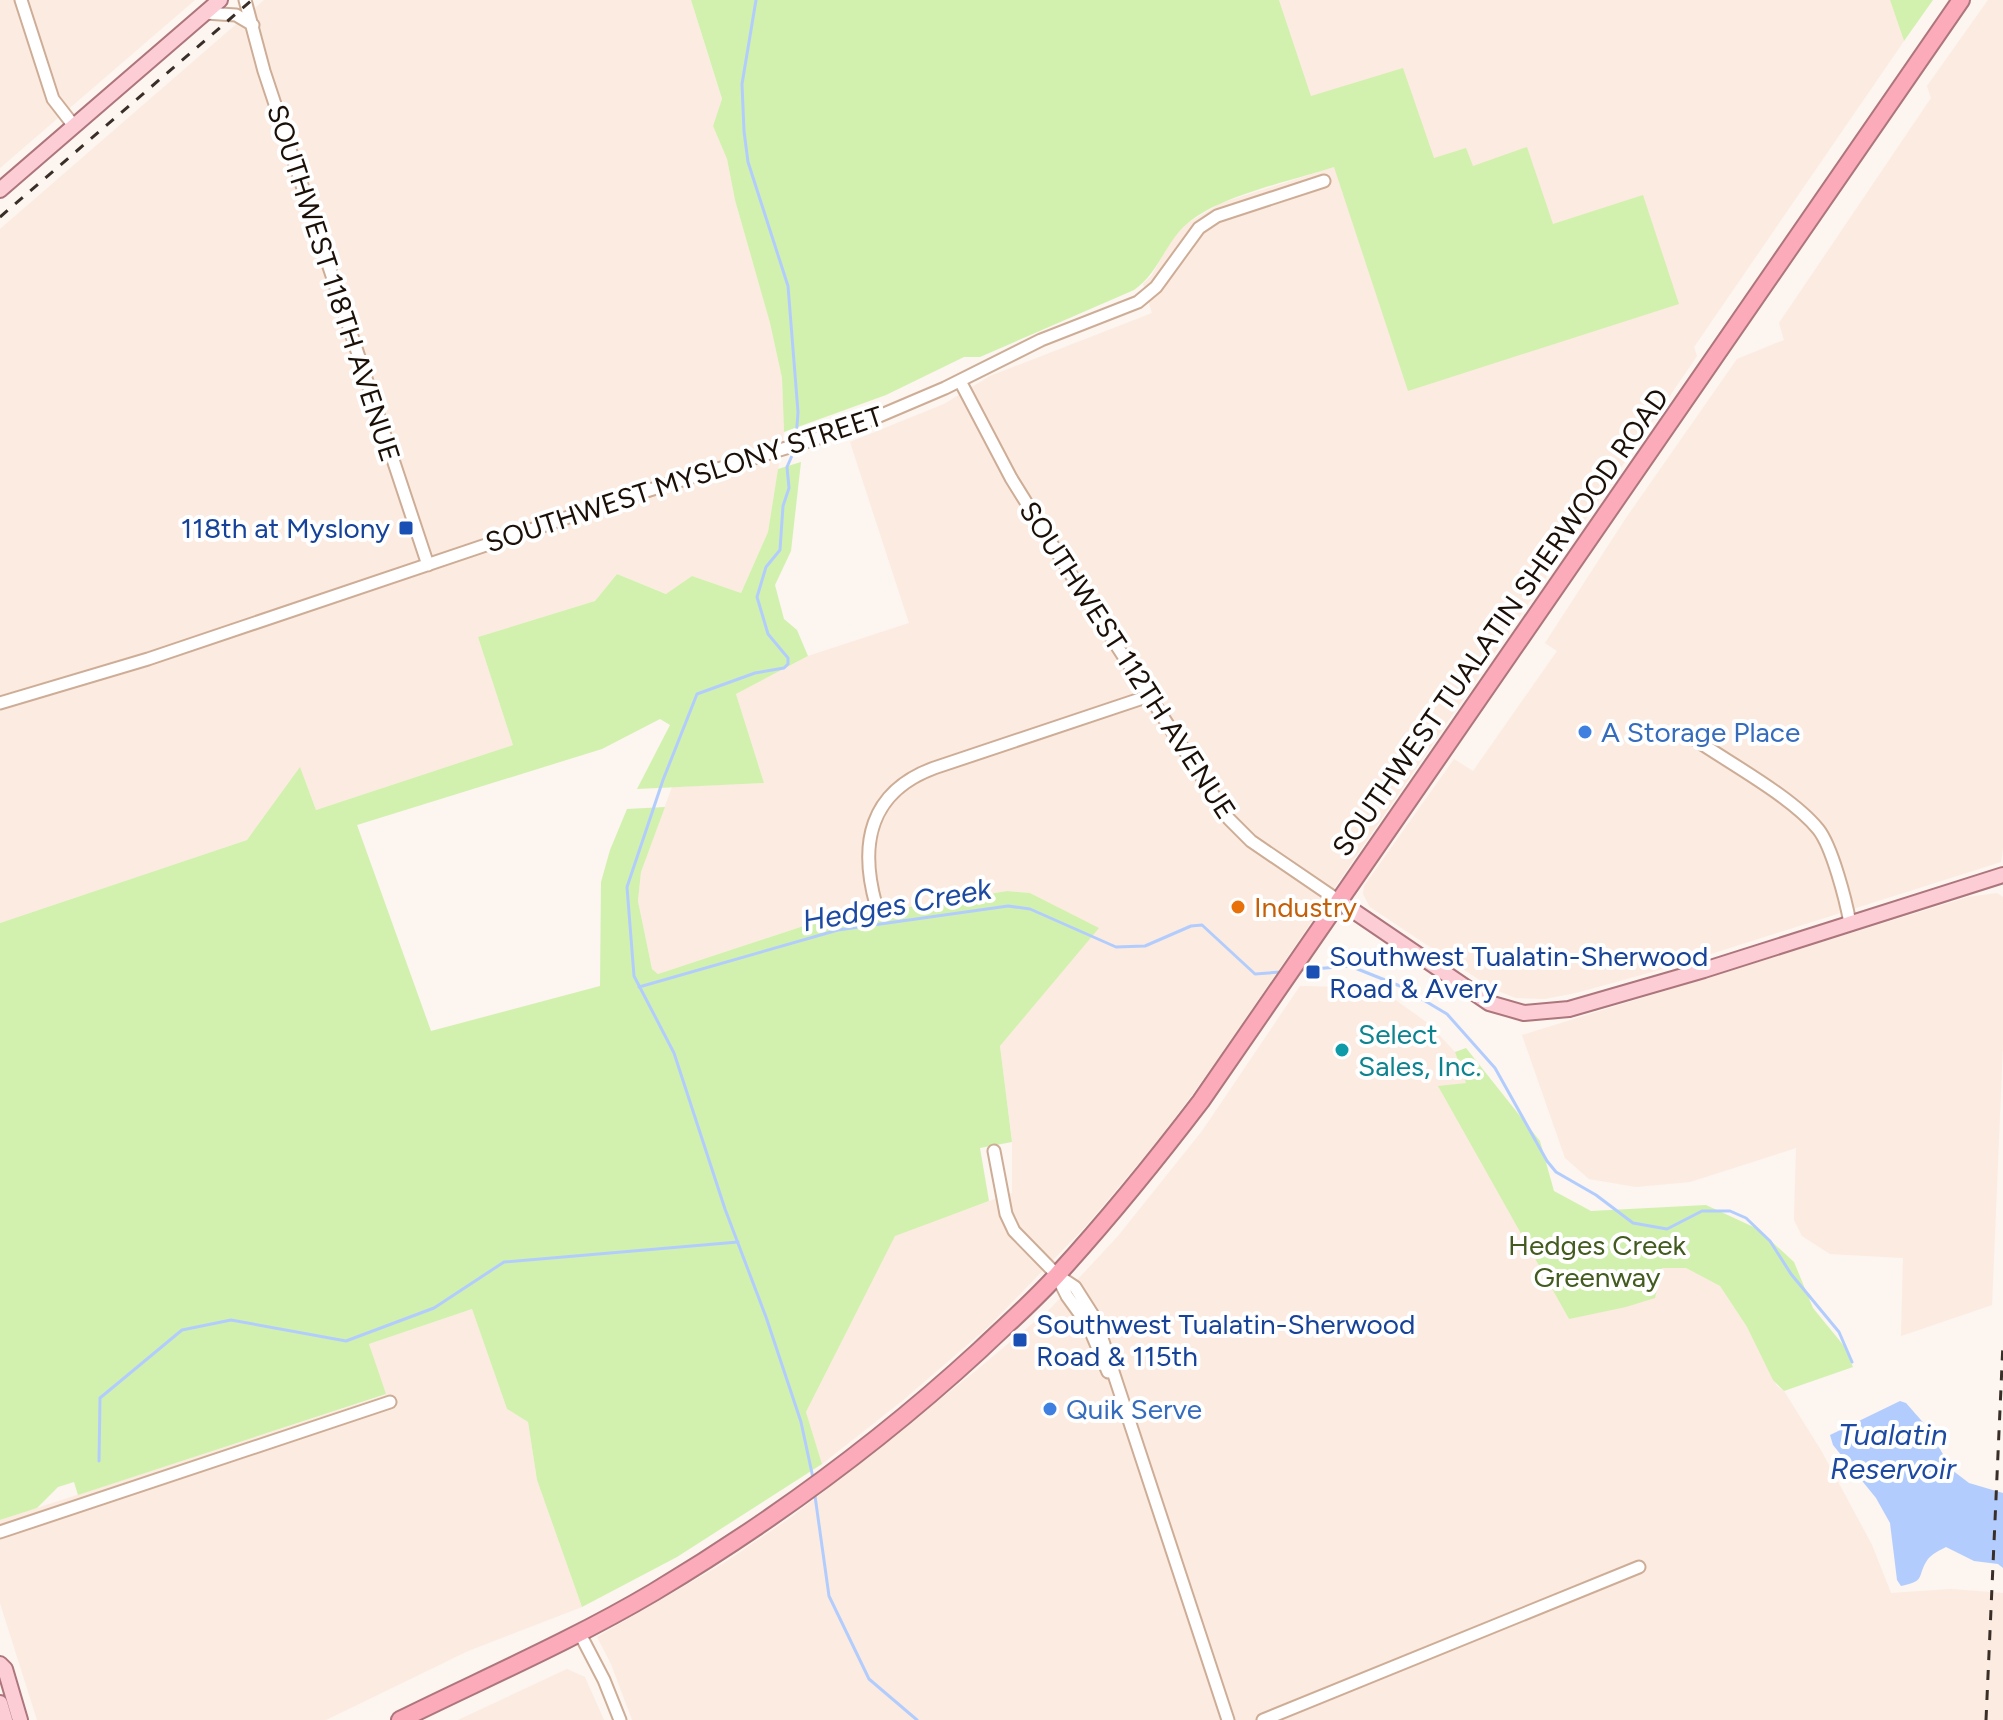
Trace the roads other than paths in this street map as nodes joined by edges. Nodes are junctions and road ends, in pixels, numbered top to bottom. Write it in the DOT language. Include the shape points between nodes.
graph roads {
  1 [pos="21,0"];
  2 [pos="220,0"];
  3 [pos="245,0"];
  4 [pos="1961,0"];
  5 [pos="204,13"];
  6 [pos="253,25"];
  7 [pos="74,126"];
  8 [pos="1324,181"];
  9 [pos="0,190"];
  10 [pos="960,381"];
  11 [pos="428,565"];
  12 [pos="1149,696"];
  13 [pos="0,703"];
  14 [pos="1696,740"];
  15 [pos="2003,875"];
  16 [pos="2003,882"];
  17 [pos="1981,883"];
  18 [pos="1339,901"];
  19 [pos="876,905"];
  20 [pos="1850,923"];
  21 [pos="994,1151"];
  22 [pos="1057,1275"];
  23 [pos="390,1402"];
  24 [pos="0,1532"];
  25 [pos="1639,1567"];
  26 [pos="579,1632"];
  27 [pos="0,1664"];
  28 [pos="0,1703"];
  29 [pos="5,1720"];
  30 [pos="20,1720"];
  31 [pos="400,1720"];
  32 [pos="620,1720"];
  33 [pos="1228,1720"];
  34 [pos="1263,1720"];
  1 -- 7 [label="street" via="53,99"];
  2 -- 5 [label="main road"];
  3 -- 6 [label="street, SOUTHWEST 118TH AVENUE"];
  4 -- 18 [label="highway, SOUTHWEST TUALATIN SHERWOOD ROAD"];
  5 -- 6 [label="street" via="236,15"];
  5 -- 7 [label="main road"];
  6 -- 11 [label="street, SOUTHWEST 118TH AVENUE"];
  7 -- 9 [label="main road"];
  8 -- 10 [label="street, SOUTHWEST MYSLONY STREET" via="1217,216 1199,228 1156,287 1138,302 1041,340"];
  10 -- 11 [label="street, SOUTHWEST MYSLONY STREET" via="851,428"];
  10 -- 12 [label="street, SOUTHWEST 112TH AVENUE" via="1011,478"];
  11 -- 13 [label="street, SOUTHWEST MYSLONY STREET"];
  12 -- 18 [label="street, SOUTHWEST 112TH AVENUE" via="1235,827"];
  12 -- 19 [label="street" via="922,772 899,788 878,814 868,847"];
  14 -- 20 [label="street" via="1796,807 1818,829"];
  15 -- 17 [label="main road"];
  16 -- 17 [label="main road"];
  17 -- 20 [label="main road"];
  18 -- 20 [label="main road" via="1478,997 1524,1013 1579,1006"];
  18 -- 22 [label="highway, SOUTHWEST TUALATIN SHERWOOD ROAD" via="1171,1141"];
  21 -- 22 [label="street" via="1010,1224"];
  22 -- 26 [label="highway, SOUTHWEST TUALATIN SHERWOOD ROAD" via="931,1395 837,1470 721,1551"];
  22 -- 33 [label="street" via="1075,1287 1091,1310"];
  23 -- 24 [label="street"];
  25 -- 34 [label="street"];
  26 -- 31 [label="highway, SOUTHWEST TUALATIN SHERWOOD ROAD"];
  26 -- 32 [label="street"];
  27 -- 30 [label="main road"];
  28 -- 29 [label="main road"];
}
